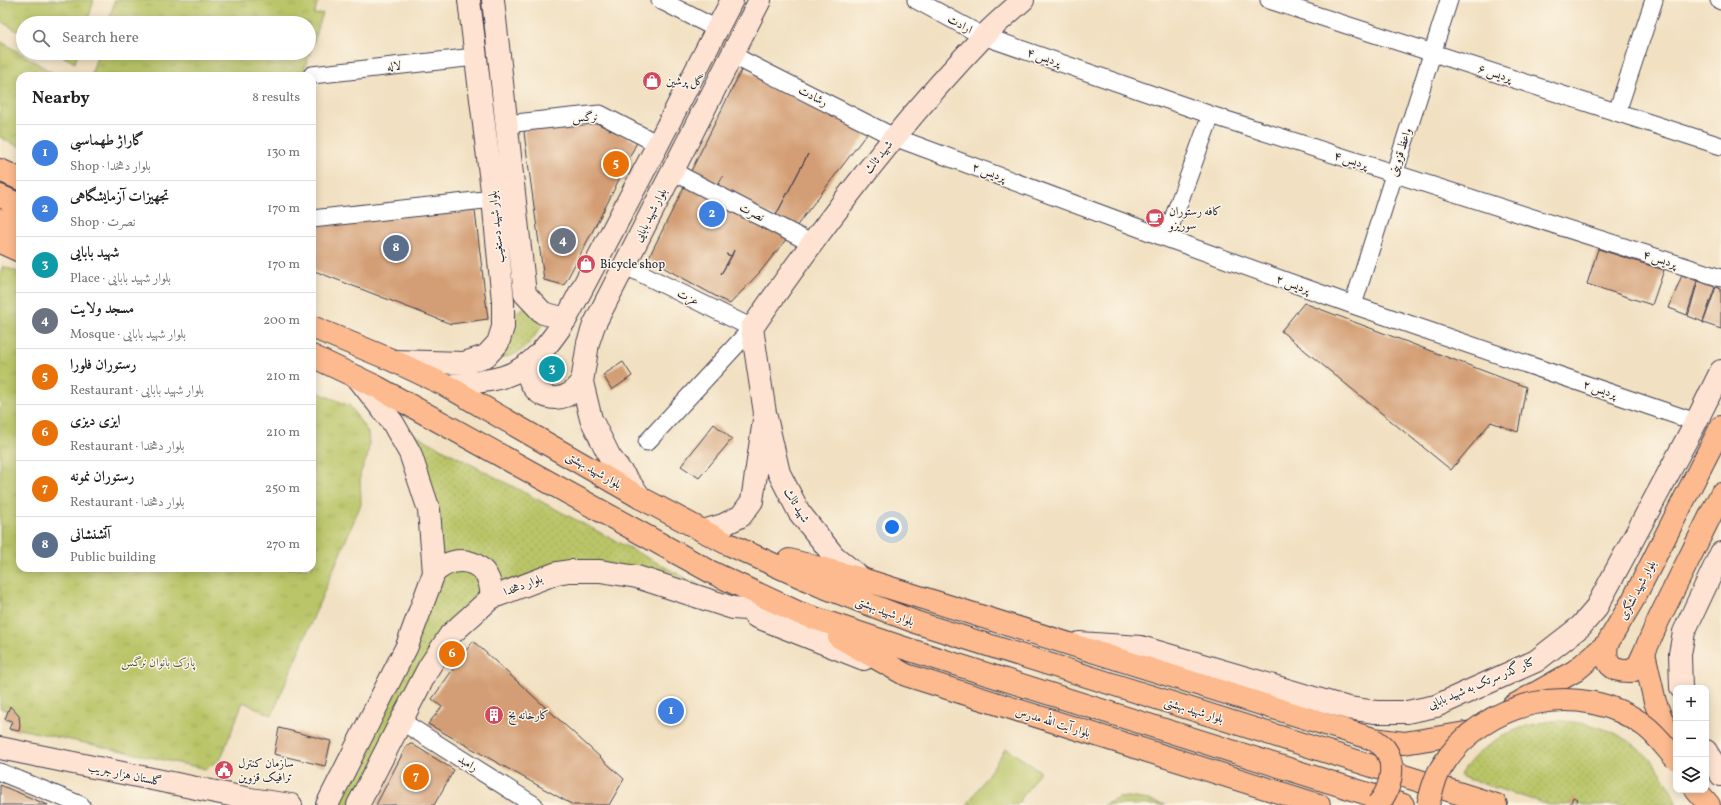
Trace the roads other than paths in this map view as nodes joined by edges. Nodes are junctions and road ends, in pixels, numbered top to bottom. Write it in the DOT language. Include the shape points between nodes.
graph roads {
  1 [pos="469,0"];
  2 [pos="493,0"];
  3 [pos="660,0"];
  4 [pos="732,0"];
  5 [pos="760,0"];
  6 [pos="916,0"];
  7 [pos="1023,0"];
  8 [pos="1269,0"];
  9 [pos="1449,0"];
  10 [pos="1654,0"];
  11 [pos="717,29"];
  12 [pos="983,36"];
  13 [pos="1433,53"];
  14 [pos="732,55"];
  15 [pos="476,57"];
  16 [pos="316,75"];
  17 [pos="1616,112"];
  18 [pos="1211,115"];
  19 [pos="506,124"];
  20 [pos="894,137"];
  21 [pos="658,144"];
  22 [pos="1721,146"];
  23 [pos="0,170"];
  24 [pos="672,171"];
  25 [pos="1393,173"];
  26 [pos="16,176"];
  27 [pos="0,196"];
  28 [pos="493,199"];
  29 [pos="16,203"];
  30 [pos="316,219"];
  31 [pos="0,220"];
  32 [pos="16,227"];
  33 [pos="1166,238"];
  34 [pos="0,242"];
  35 [pos="811,242"];
  36 [pos="16,248"];
  37 [pos="624,265"];
  38 [pos="1721,278"];
  39 [pos="525,294"];
  40 [pos="503,301"];
  41 [pos="1353,305"];
  42 [pos="316,318"];
  43 [pos="566,319"];
  44 [pos="752,328"];
  45 [pos="316,329"];
  46 [pos="316,359"];
  47 [pos="394,361"];
  48 [pos="527,365"];
  49 [pos="1721,371"];
  50 [pos="356,377"];
  51 [pos="582,382"];
  52 [pos="447,386"];
  53 [pos="765,413"];
  54 [pos="1698,418"];
  55 [pos="1721,424"];
  56 [pos="1721,427"];
  57 [pos="647,442"];
  58 [pos="1721,494"];
  59 [pos="641,498"];
  60 [pos="703,531"];
  61 [pos="726,543"];
  62 [pos="1721,553"];
  63 [pos="434,573"];
  64 [pos="862,579"];
  65 [pos="491,598"];
  66 [pos="733,608"];
  67 [pos="799,613"];
  68 [pos="1065,642"];
  69 [pos="1606,644"];
  70 [pos="1644,653"];
  71 [pos="906,675"];
  72 [pos="1681,685"];
  73 [pos="1506,711"];
  74 [pos="401,721"];
  75 [pos="1472,732"];
  76 [pos="1373,739"];
  77 [pos="0,748"];
  78 [pos="1709,756"];
  79 [pos="1675,757"];
  80 [pos="1676,757"];
  81 [pos="0,772"];
  82 [pos="1721,776"];
  83 [pos="1692,793"];
  84 [pos="1699,793"];
  85 [pos="257,802"];
  86 [pos="325,804"];
  87 [pos="81,805"];
  88 [pos="291,805"];
  89 [pos="358,805"];
  90 [pos="534,805"];
  91 [pos="1319,805"];
  92 [pos="1378,805"];
  93 [pos="1403,805"];
  94 [pos="1428,805"];
  95 [pos="1496,805"];
  96 [pos="1695,805"];
  97 [pos="1709,805"];
  1 -- 15 [label="street, بلوار شهید دستغیب"];
  2 -- 19 [label="street, بلوار شهید دستغیب"];
  3 -- 11 [label="street"];
  4 -- 11 [label="street"];
  5 -- 14 [label="street, بلوار شهید بابایی"];
  6 -- 12 [label="street, ارادت"];
  7 -- 12 [label="street, شهید ثالث"];
  8 -- 13 [label="street, پردیس ۶"];
  9 -- 13 [label="street, واعظ قزوینی"];
  10 -- 17 [label="street"];
  11 -- 21 [label="street"];
  12 -- 18 [label="street, پردیس ۴"];
  12 -- 20 [label="street, شهید ثالث"];
  13 -- 17 [label="street, پردیس ۶"];
  13 -- 25 [label="street, واعظ قزوینی"];
  14 -- 20 [label="street, رشادت"];
  14 -- 24 [label="street, بلوار شهید بابایی"];
  15 -- 16 [label="street, لاله"];
  15 -- 28 [label="street, بلوار شهید دستغیب"];
  17 -- 22 [label="street, پردیس ۶"];
  18 -- 25 [label="street, پردیس ۴"];
  18 -- 33 [label="street"];
  19 -- 21 [label="street, نرگس" via="600,114"];
  19 -- 39 [label="street, بلوار شهید دستغیب"];
  20 -- 33 [label="street, پردیس ۲"];
  20 -- 35 [label="street, شهید ثالث"];
  21 -- 43 [label="street"];
  23 -- 26 [label="main road"];
  24 -- 35 [label="street, نصرت"];
  24 -- 37 [label="street, بلوار شهید بابایی"];
  25 -- 38 [label="street, پردیس ۴"];
  25 -- 41 [label="street, واعظ قزوینی"];
  27 -- 29 [label="main road"];
  28 -- 30 [label="street"];
  28 -- 40 [label="street, بلوار شهید دستغیب"];
  31 -- 32 [label="main road"];
  33 -- 41 [label="street, پردیس ۲"];
  34 -- 36 [label="main road"];
  35 -- 44 [label="street, شهید ثالث"];
  37 -- 44 [label="street, عزت"];
  37 -- 51 [label="street, بلوار شهید بابایی" via="594,325 588,343"];
  39 -- 40 [label="street" via="516,302"];
  39 -- 43 [label="street" via="543,313"];
  40 -- 47 [label="street, بلوار شهید دستغیب" via="502,332 498,342 486,356 464,363"];
  41 -- 54 [label="street, پردیس ۲"];
  42 -- 47 [label="main road"];
  43 -- 48 [label="street" via="550,342"];
  44 -- 53 [label="street, شهید ثالث"];
  44 -- 57 [label="street, شهید ثالث"];
  45 -- 47 [label="main road, بلوار شهید بهشتی"];
  46 -- 50 [label="main road"];
  47 -- 52 [label="main road, بلوار شهید بهشتی"];
  48 -- 51 [label="street" via="528,380 532,386 551,398 572,393"];
  48 -- 52 [label="street" via="503,377"];
  49 -- 54 [label="street, کنار گذر سرتک به شهید بابایی"];
  50 -- 63 [label="street" via="393,423 410,453 429,510"];
  50 -- 67 [label="main road" via="711,572"];
  51 -- 59 [label="street, بلوار شهید بابایی" via="591,420 610,457"];
  52 -- 59 [label="main road, بلوار شهید بهشتی"];
  53 -- 60 [label="street, شهید ثالث" via="752,501 741,516"];
  53 -- 64 [label="street, شهید ثالث" via="779,473 799,512 834,556"];
  54 -- 55 [label="street"];
  54 -- 68 [label="street, کنار گذر سرتک به شهید بابایی" via="1595,610 1581,626 1536,661 1436,706 1407,712 1376,712 1348,708 1141,647"];
  56 -- 69 [label="main road, بلوار شهید لشگری" via="1633,600"];
  58 -- 70 [label="main road"];
  59 -- 60 [label="main road, بلوار شهید بهشتی"];
  60 -- 61 [label="main road, بلوار شهید بهشتی"];
  61 -- 64 [label="main road"];
  61 -- 95 [label="main road, بلوار شهید بهشتی" via="821,586 918,623"];
  62 -- 72 [label="street" via="1684,632 1680,654"];
  63 -- 65 [label="street" via="450,562 465,561 474,564 489,579"];
  63 -- 86 [label="street" via="407,646"];
  64 -- 68 [label="main road"];
  65 -- 66 [label="street, بلوار دهخدا" via="557,573 600,571 637,577"];
  65 -- 74 [label="street, بلوار دهخدا" via="450,636 429,667"];
  66 -- 67 [label="street, بلوار دهخدا"];
  66 -- 71 [label="street"];
  67 -- 71 [label="main road, بلوار آیت الله مدرس"];
  67 -- 93 [label="main road"];
  68 -- 76 [label="main road"];
  69 -- 70 [label="main road" via="1605,656 1610,666 1620,672 1632,671"];
  69 -- 73 [label="main road, بلوار شهید لشگری" via="1575,671"];
  70 -- 80 [label="main road" via="1654,702"];
  71 -- 91 [label="main road, بلوار آیت الله مدرس"];
  73 -- 75 [label="main road, bridge"];
  73 -- 79 [label="main road, bridge" via="1543,700 1571,699 1598,703 1619,711 1645,726"];
  74 -- 89 [label="street, بلوار دهخدا"];
  74 -- 90 [label="street, رامبد"];
  75 -- 76 [label="main road" via="1404,743"];
  75 -- 94 [label="main road, bridge" via="1453,750 1440,769"];
  76 -- 92 [label="main road, bridge" via="1385,749 1391,764 1389,785"];
  77 -- 85 [label="street, گلستان هزار جریب"];
  78 -- 82 [label="street"];
  81 -- 87 [label="street"];
  83 -- 96 [label="main road"];
  84 -- 97 [label="main road"];
  85 -- 88 [label="street, گلستان هزار جریب"];
}
